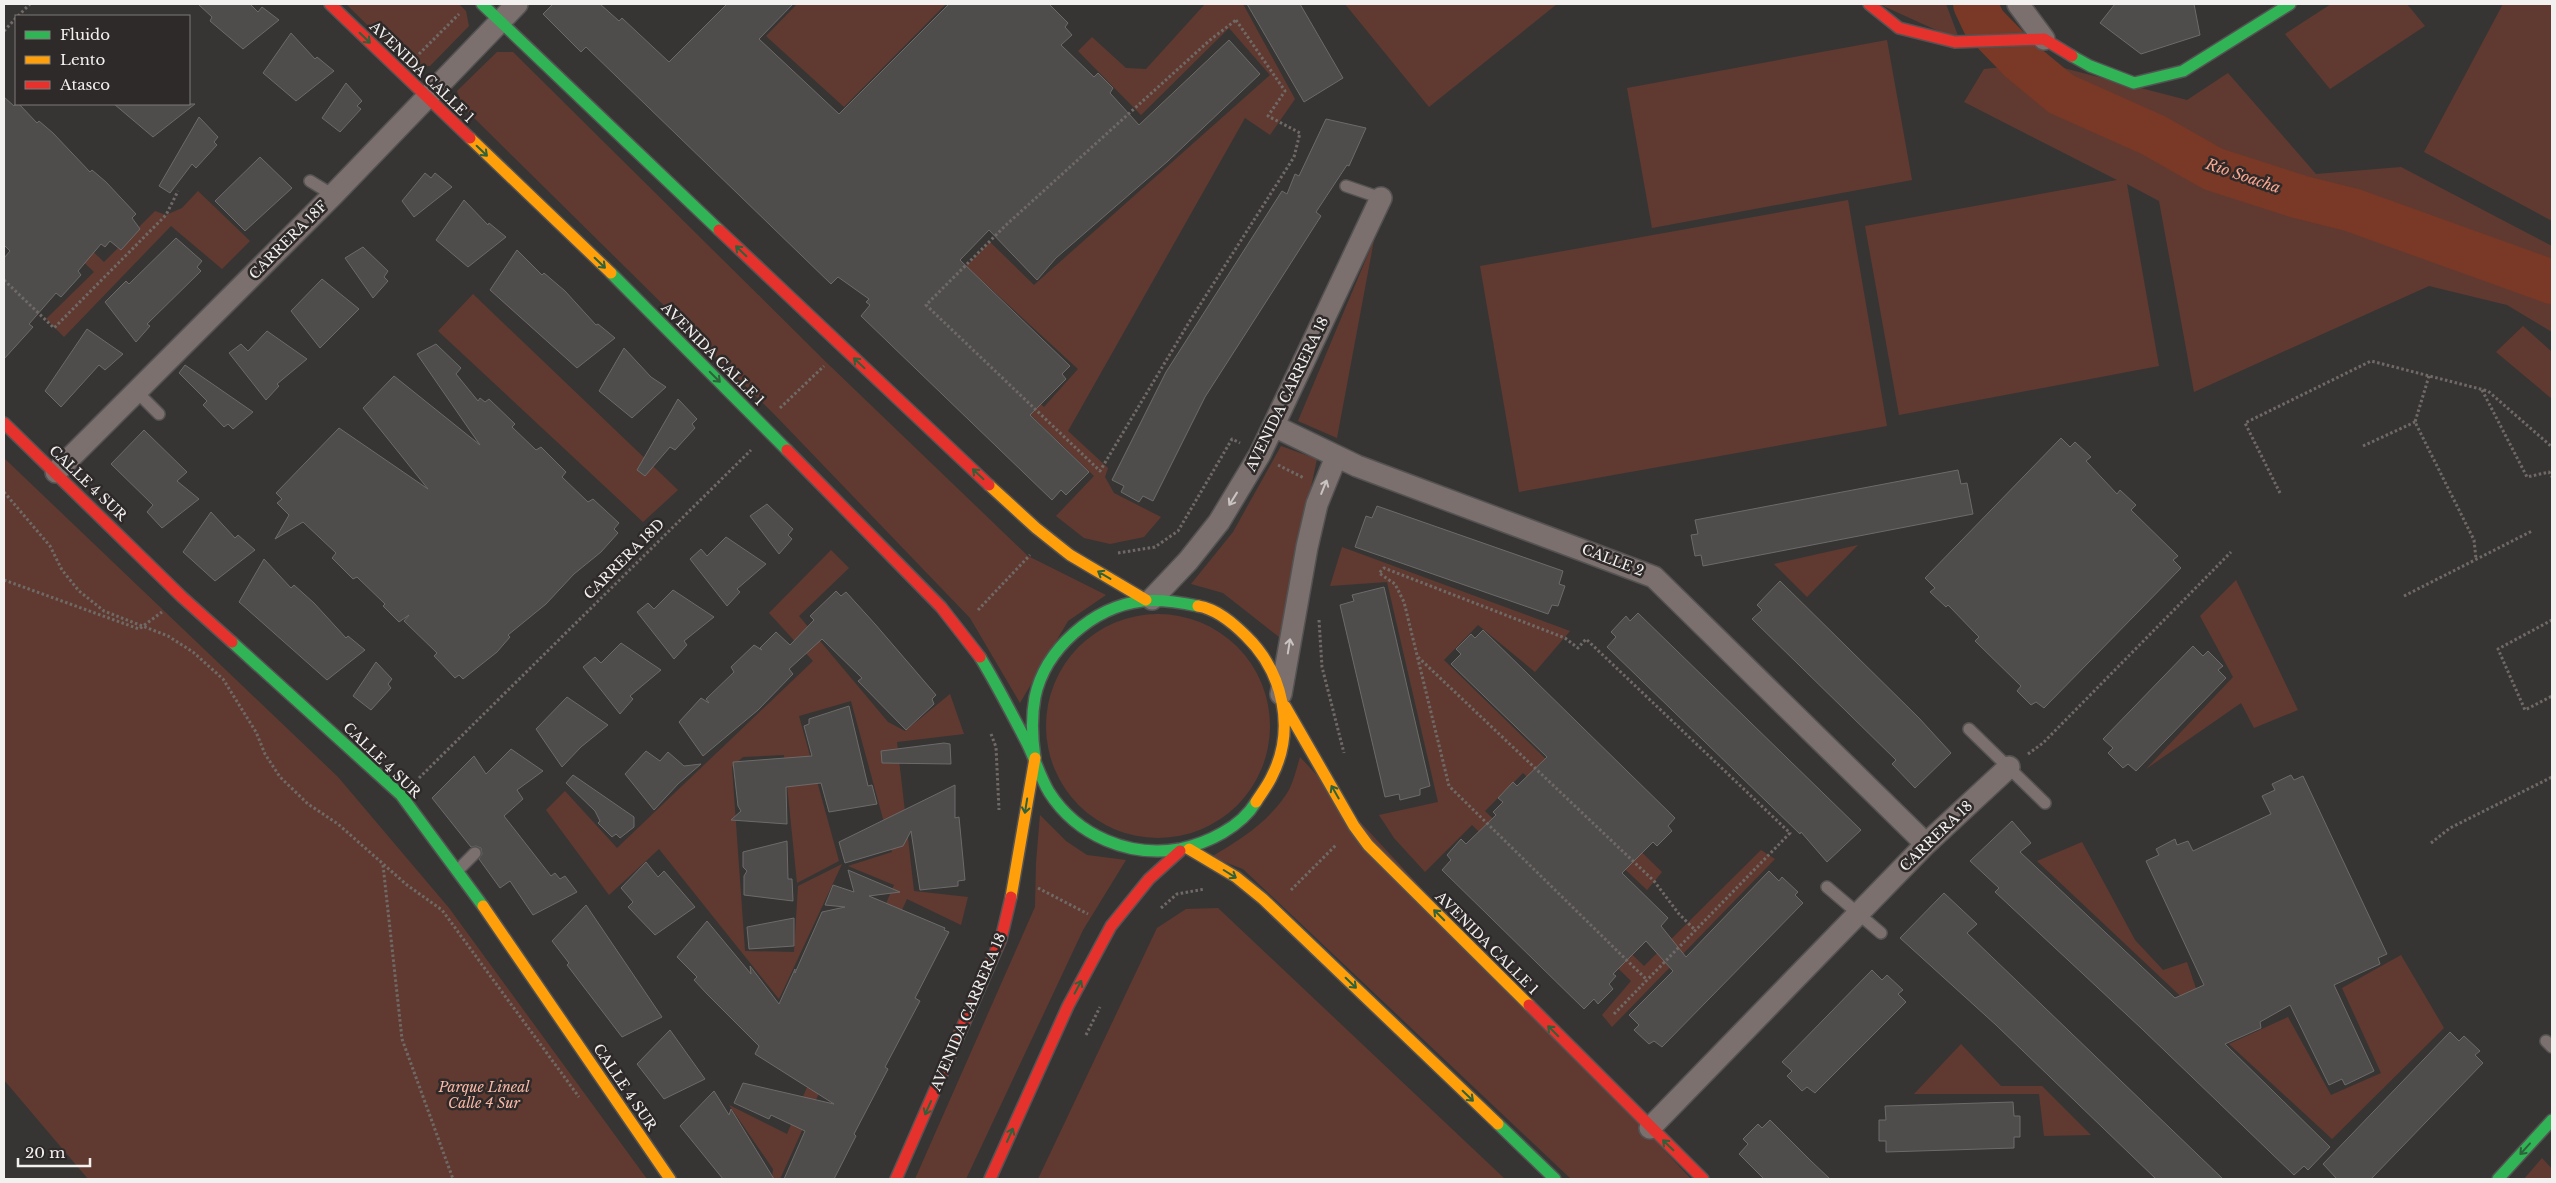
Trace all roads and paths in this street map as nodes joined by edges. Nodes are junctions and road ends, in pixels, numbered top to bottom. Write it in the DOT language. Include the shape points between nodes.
graph roads {
  1 [pos="30,4"];
  2 [pos="330,4"];
  3 [pos="482,4"];
  4 [pos="517,4"];
  5 [pos="1869,4"];
  6 [pos="2018,4"];
  7 [pos="2290,4"];
  8 [pos="462,11"];
  9 [pos="19,15"];
  10 [pos="15,19"];
  11 [pos="500,22"];
  12 [pos="4,31"];
  13 [pos="2036,39"];
  14 [pos="400,72"];
  15 [pos="428,99"];
  16 [pos="1294,157"];
  17 [pos="310,181"];
  18 [pos="1346,186"];
  19 [pos="178,191"];
  20 [pos="333,195"];
  21 [pos="1381,198"];
  22 [pos="4,280"];
  23 [pos="842,347"];
  24 [pos="2429,376"];
  25 [pos="2481,390"];
  26 [pos="136,392"];
  27 [pos="159,414"];
  28 [pos="2415,422"];
  29 [pos="4,423"];
  30 [pos="1274,426"];
  31 [pos="770,433"];
  32 [pos="2362,446"];
  33 [pos="2552,448"];
  34 [pos="1260,454"];
  35 [pos="1336,458"];
  36 [pos="56,472"];
  37 [pos="2552,477"];
  38 [pos="1324,488"];
  39 [pos="4,492"];
  40 [pos="2280,493"];
  41 [pos="2532,531"];
  42 [pos="1048,538"];
  43 [pos="2231,552"];
  44 [pos="1112,553"];
  45 [pos="2476,559"];
  46 [pos="4,580"];
  47 [pos="2404,596"];
  48 [pos="182,597"];
  49 [pos="1149,599"];
  50 [pos="1318,614"];
  51 [pos="2552,620"];
  52 [pos="143,626"];
  53 [pos="960,629"];
  54 [pos="1417,656"];
  55 [pos="2552,696"];
  56 [pos="1282,698"];
  57 [pos="1970,729"];
  58 [pos="990,730"];
  59 [pos="1345,754"];
  60 [pos="1035,758"];
  61 [pos="2009,767"];
  62 [pos="2552,777"];
  63 [pos="401,795"];
  64 [pos="2045,803"];
  65 [pos="998,814"];
  66 [pos="1354,826"];
  67 [pos="2431,843"];
  68 [pos="1926,844"];
  69 [pos="1184,850"];
  70 [pos="475,853"];
  71 [pos="383,864"];
  72 [pos="458,870"];
  73 [pos="1016,877"];
  74 [pos="1827,887"];
  75 [pos="1212,891"];
  76 [pos="1273,908"];
  77 [pos="1157,911"];
  78 [pos="1859,913"];
  79 [pos="1111,926"];
  80 [pos="1695,930"];
  81 [pos="1881,933"];
  82 [pos="1647,980"];
  83 [pos="1614,1014"];
  84 [pos="582,1101"];
  85 [pos="2552,1120"];
  86 [pos="1650,1128"];
  87 [pos="453,1179"];
  88 [pos="670,1179"];
  89 [pos="896,1179"];
  90 [pos="990,1179"];
  91 [pos="1555,1179"];
  92 [pos="1704,1179"];
  93 [pos="2498,1179"];
  1 -- 9 [label="path"];
  2 -- 14 [label="main road, AVENIDA CALLE 1, one-way"];
  3 -- 11 [label="main road"];
  4 -- 11 [label="street, CARRERA 18F"];
  5 -- 13 [label="main road" via="1898,28 1955,42"];
  6 -- 13 [label="street"];
  7 -- 13 [label="main road" via="2183,71 2134,83 2090,66"];
  8 -- 14 [label="path"];
  10 -- 12 [label="path"];
  11 -- 15 [label="street, CARRERA 18F"];
  23 -- 11 [label="main road, one-way"];
  14 -- 15 [label="main road, AVENIDA CALLE 1"];
  15 -- 20 [label="street, CARRERA 18F" via="412,111"];
  15 -- 31 [label="main road, AVENIDA CALLE 1, one-way" via="649,310"];
  16 -- 16 [label="path" via="1185,327 1100,471 926,305 1006,225 1236,20 1285,91 1268,116 1300,133"];
  17 -- 20 [label="lane"];
  18 -- 21 [label="lane"];
  19 -- 22 [label="path" via="166,215 54,328"];
  20 -- 26 [label="street, CARRERA 18F"];
  21 -- 30 [label="street, AVENIDA CARRERA 18"];
  23 -- 31 [label="path, CARRERA 18D" via="774,414"];
  42 -- 23 [label="main road, one-way"];
  24 -- 25 [label="path"];
  24 -- 28 [label="path"];
  24 -- 40 [label="path" via="2371,360 2244,423"];
  25 -- 33 [label="path" via="2488,391"];
  25 -- 37 [label="path" via="2527,477 2549,472"];
  26 -- 27 [label="lane"];
  26 -- 36 [label="street, CARRERA 18F"];
  28 -- 32 [label="path"];
  28 -- 45 [label="path" via="2474,540"];
  29 -- 36 [label="main road, CALLE 4 SUR"];
  30 -- 34 [label="street, AVENIDA CARRERA 18"];
  30 -- 35 [label="street, CALLE 2"];
  31 -- 53 [label="main road, AVENIDA CALLE 1"];
  31 -- 63 [label="path, CARRERA 18D"];
  34 -- 38 [label="path"];
  34 -- 44 [label="path" via="1232,440 1178,531 1155,547"];
  34 -- 49 [label="street, AVENIDA CARRERA 18, one-way" via="1219,522 1188,562"];
  38 -- 35 [label="street, one-way"];
  35 -- 68 [label="street, CALLE 2" via="1654,577"];
  36 -- 48 [label="main road, CALLE 4 SUR"];
  56 -- 38 [label="street, one-way" via="1298,588 1317,504"];
  39 -- 52 [label="path" via="50,546 62,570 79,591 104,610"];
  41 -- 45 [label="path"];
  49 -- 42 [label="main road, one-way"];
  42 -- 53 [label="path"];
  43 -- 61 [label="path" via="2043,743"];
  45 -- 47 [label="path"];
  46 -- 52 [label="path" via="139,629"];
  48 -- 52 [label="path"];
  48 -- 63 [label="main road, CALLE 4 SUR"];
  49 -- 56 [label="main road" via="1186,602 1219,614 1247,634 1268,662"];
  49 -- 60 [label="main road, AVENIDA CARRERA 18" via="1113,608 1083,624 1058,648 1041,678 1032,711"];
  50 -- 59 [label="path" via="1322,666"];
  51 -- 55 [label="path" via="2498,649 2525,710"];
  52 -- 71 [label="path" via="194,652 223,679 280,777 308,804 338,824"];
  53 -- 60 [label="main road, AVENIDA CALLE 1"];
  54 -- 80 [label="path" via="1654,882"];
  54 -- 80 [label="path" via="1404,602 1395,584 1379,574 1384,568 1564,638 1578,648 1586,639 1790,833"];
  54 -- 82 [label="path" via="1449,786"];
  66 -- 56 [label="main road, AVENIDA CALLE 1, one-way"];
  56 -- 69 [label="main road" via="1284,741 1269,785 1253,809 1224,834"];
  57 -- 61 [label="lane"];
  58 -- 65 [label="path" via="996,747"];
  60 -- 69 [label="main road" via="1047,788 1064,812 1087,831 1113,845 1142,852"];
  60 -- 73 [label="main road, AVENIDA CARRERA 18, one-way"];
  61 -- 64 [label="lane"];
  61 -- 68 [label="street, CARRERA 18"];
  62 -- 67 [label="path" via="2450,828"];
  63 -- 72 [label="main road, CALLE 4 SUR"];
  66 -- 76 [label="path"];
  86 -- 66 [label="main road, AVENIDA CALLE 1, one-way" via="1368,845"];
  68 -- 78 [label="street, CARRERA 18"];
  69 -- 76 [label="main road, one-way" via="1236,877"];
  69 -- 79 [label="main road" via="1149,879"];
  70 -- 72 [label="lane"];
  71 -- 84 [label="path" via="442,910"];
  71 -- 87 [label="path" via="402,1039"];
  72 -- 88 [label="main road, CALLE 4 SUR"];
  73 -- 79 [label="path"];
  73 -- 89 [label="main road, AVENIDA CARRERA 18, one-way" via="1001,939"];
  74 -- 78 [label="lane"];
  75 -- 77 [label="path" via="1204,889 1177,894"];
  76 -- 91 [label="main road, one-way"];
  78 -- 81 [label="lane"];
  78 -- 86 [label="street, CARRERA 18"];
  90 -- 79 [label="main road, one-way" via="1068,1006"];
  80 -- 82 [label="path"];
  82 -- 83 [label="path"];
  85 -- 93 [label="main road, one-way" via="2543,1136"];
  92 -- 86 [label="main road, AVENIDA CALLE 1, one-way"];
}
